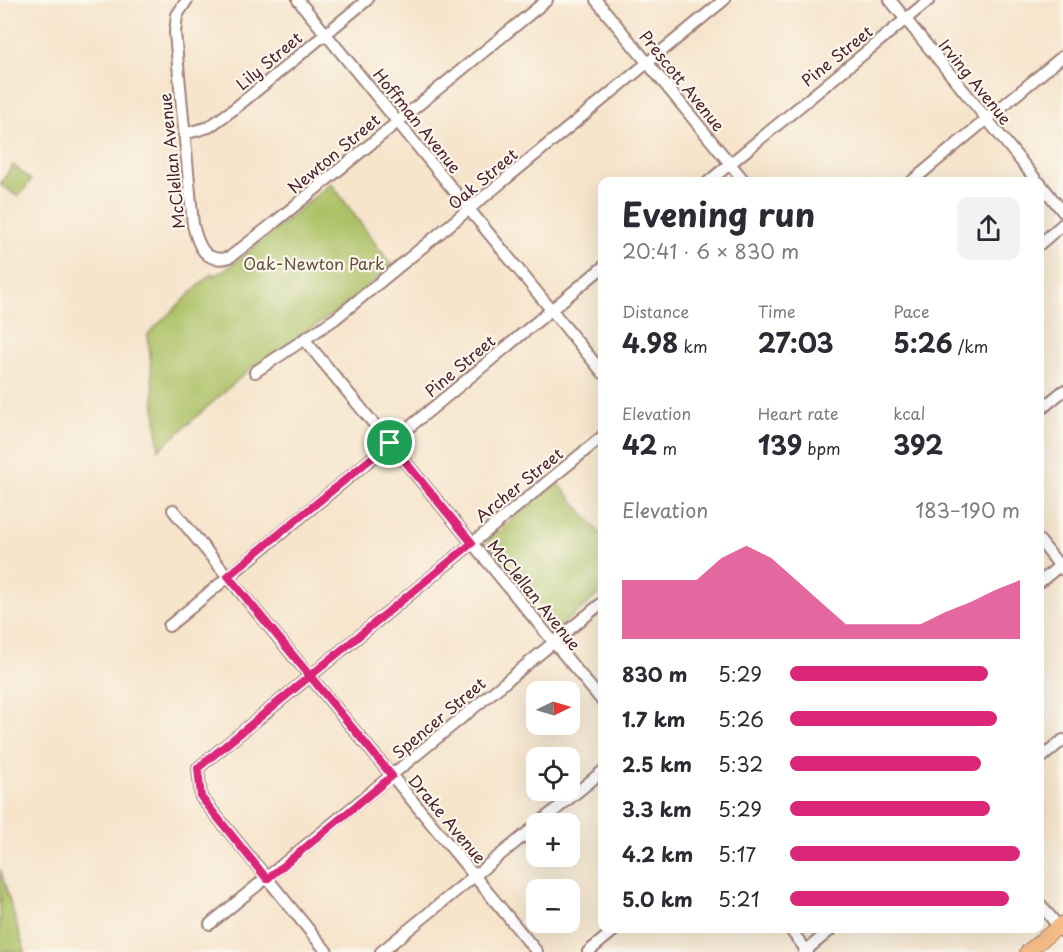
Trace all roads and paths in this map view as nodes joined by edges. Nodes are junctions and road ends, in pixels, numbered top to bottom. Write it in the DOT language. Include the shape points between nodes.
graph roads {
  1 [pos="187,0"];
  2 [pos="298,0"];
  3 [pos="367,0"];
  4 [pos="547,0"];
  5 [pos="596,0"];
  6 [pos="724,0"];
  7 [pos="890,0"];
  8 [pos="929,0"];
  9 [pos="905,19"];
  10 [pos="326,33"];
  11 [pos="1063,56"];
  12 [pos="647,62"];
  13 [pos="987,120"];
  14 [pos="397,122"];
  15 [pos="184,134"];
  16 [pos="730,163"];
  17 [pos="714,177"];
  18 [pos="741,177"];
  19 [pos="917,177"];
  20 [pos="1035,177"];
  21 [pos="1044,188"];
  22 [pos="469,210"];
  23 [pos="1063,212"];
  24 [pos="1063,224"];
  25 [pos="1044,241"];
  26 [pos="222,260"];
  27 [pos="598,271"];
  28 [pos="551,309"];
  29 [pos="304,339"];
  30 [pos="598,367"];
  31 [pos="255,372"];
  32 [pos="1063,391"];
  33 [pos="1044,407"];
  34 [pos="598,440"];
  35 [pos="390,443"];
  36 [pos="173,510"];
  37 [pos="472,543"];
  38 [pos="1044,546"];
  39 [pos="1062,566"];
  40 [pos="228,576"];
  41 [pos="1044,579"];
  42 [pos="598,606"];
  43 [pos="169,626"];
  44 [pos="553,643"];
  45 [pos="310,677"];
  46 [pos="598,696"];
  47 [pos="1063,740"];
  48 [pos="1044,756"];
  49 [pos="598,775"];
  50 [pos="392,776"];
  51 [pos="551,813"];
  52 [pos="526,834"];
  53 [pos="475,875"];
  54 [pos="267,879"];
  55 [pos="1044,908"];
  56 [pos="210,924"];
  57 [pos="1062,927"];
  58 [pos="611,933"];
  59 [pos="793,933"];
  60 [pos="827,933"];
  61 [pos="806,951"];
  62 [pos="327,952"];
  63 [pos="381,952"];
  64 [pos="537,952"];
  65 [pos="588,952"];
  66 [pos="1027,952"];
  1 -- 15 [label="street, McClellan Avenue" via="175,23"];
  2 -- 10 [label="street, Hoffman Avenue"];
  3 -- 10 [label="street, Lily Street"];
  4 -- 14 [label="street, Newton Street"];
  5 -- 12 [label="street, Prescott Avenue"];
  6 -- 12 [label="street, Oak Street"];
  7 -- 9 [label="street, Irving Avenue"];
  8 -- 9 [label="street, Pine Street"];
  9 -- 13 [label="street, Irving Avenue"];
  9 -- 16 [label="street, Pine Street"];
  10 -- 14 [label="street, Hoffman Avenue"];
  10 -- 15 [label="street, Lily Street" via="209,127"];
  11 -- 13 [label="street"];
  12 -- 16 [label="street, Prescott Avenue"];
  12 -- 22 [label="street, Oak Street"];
  13 -- 19 [label="street"];
  13 -- 20 [label="street, Irving Avenue"];
  14 -- 22 [label="street, Hoffman Avenue"];
  14 -- 26 [label="street, Newton Street"];
  15 -- 26 [label="street, McClellan Avenue" via="197,240 209,256"];
  16 -- 17 [label="street, Pine Street"];
  16 -- 18 [label="street, Prescott Avenue"];
  21 -- 23 [label="street, Irving Avenue"];
  22 -- 28 [label="street, Hoffman Avenue"];
  22 -- 29 [label="street, Oak Street" via="335,319"];
  24 -- 25 [label="street"];
  27 -- 28 [label="street, Pine Street"];
  28 -- 30 [label="street, Hoffman Avenue"];
  28 -- 35 [label="street, Pine Street"];
  29 -- 31 [label="street, Oak Street"];
  29 -- 35 [label="street, McClellan Avenue"];
  32 -- 33 [label="street"];
  34 -- 37 [label="street, Archer Street"];
  35 -- 37 [label="street, McClellan Avenue"];
  35 -- 40 [label="street, Pine Street"];
  36 -- 40 [label="street, Drake Avenue"];
  37 -- 44 [label="street, McClellan Avenue"];
  37 -- 45 [label="street, Archer Street"];
  38 -- 39 [label="street"];
  39 -- 41 [label="street"];
  40 -- 43 [label="street, Pine Street"];
  40 -- 45 [label="street, Drake Avenue"];
  42 -- 44 [label="street, Spencer Street"];
  44 -- 46 [label="street, McClellan Avenue"];
  44 -- 50 [label="street, Spencer Street"];
  45 -- 50 [label="street, Drake Avenue"];
  45 -- 54 [label="street, Archer Street" via="198,768 201,797"];
  47 -- 48 [label="street"];
  49 -- 51 [label="street"];
  50 -- 53 [label="street, Drake Avenue"];
  50 -- 54 [label="street, Spencer Street"];
  52 -- 53 [label="street"];
  53 -- 63 [label="street"];
  53 -- 64 [label="street, Drake Avenue"];
  54 -- 56 [label="street, Spencer Street"];
  54 -- 62 [label="street"];
  55 -- 57 [label="street"];
  57 -- 66 [label="main road"];
  58 -- 65 [label="street"];
  59 -- 61 [label="street"];
  60 -- 61 [label="street"];
}
